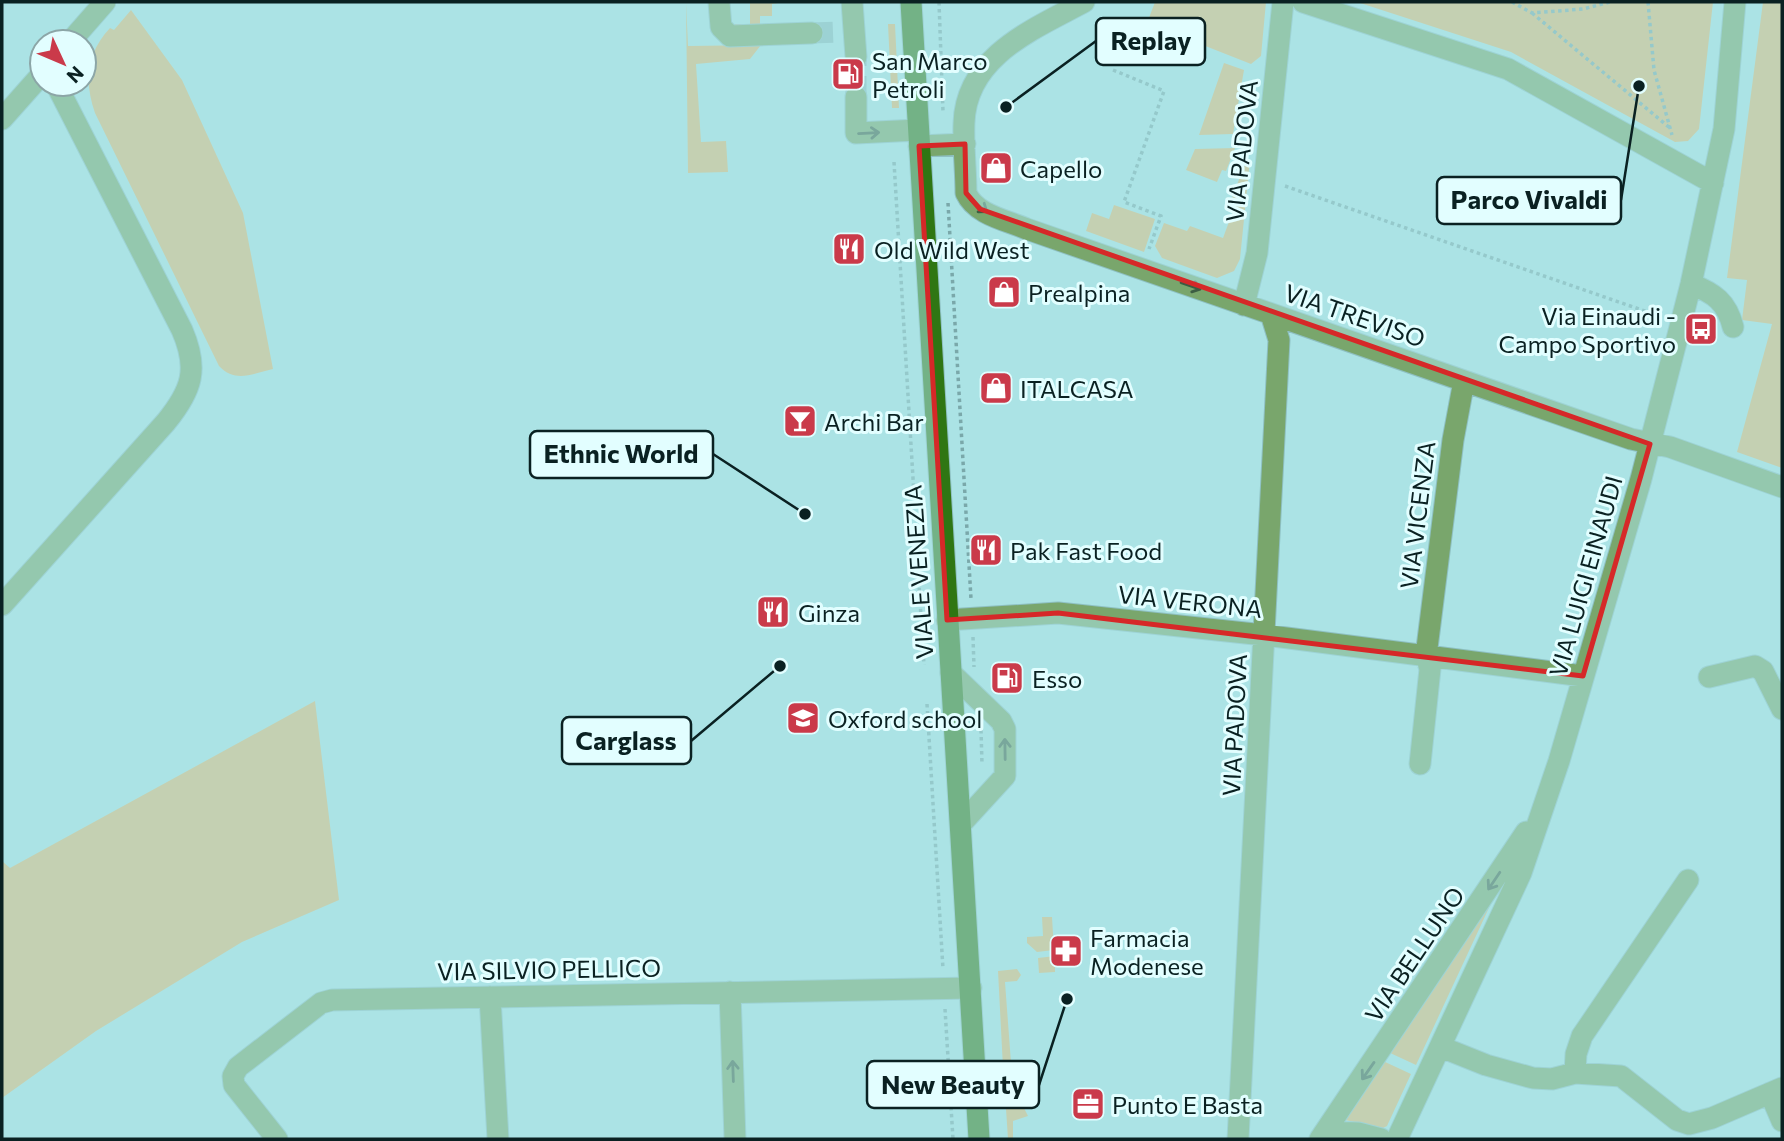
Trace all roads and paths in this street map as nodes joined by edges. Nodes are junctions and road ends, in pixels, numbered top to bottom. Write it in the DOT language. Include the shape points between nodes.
graph roads {
  1 [pos="105,2"];
  2 [pos="719,2"];
  3 [pos="852,2"];
  4 [pos="911,2"];
  5 [pos="939,2"];
  6 [pos="1084,2"];
  7 [pos="1283,2"];
  8 [pos="1303,2"];
  9 [pos="1512,2"];
  10 [pos="1610,2"];
  11 [pos="1648,2"];
  12 [pos="1735,2"];
  13 [pos="1532,13"];
  14 [pos="82,28"];
  15 [pos="812,33"];
  16 [pos="856,57"];
  17 [pos="1113,70"];
  18 [pos="28,90"];
  19 [pos="856,97"];
  20 [pos="63,98"];
  21 [pos="943,117"];
  22 [pos="2,119"];
  23 [pos="1670,128"];
  24 [pos="919,138"];
  25 [pos="1675,142"];
  26 [pos="965,144"];
  27 [pos="894,162"];
  28 [pos="1713,183"];
  29 [pos="1279,184"];
  30 [pos="947,200"];
  31 [pos="1147,255"];
  32 [pos="1691,284"];
  33 [pos="1244,305"];
  34 [pos="1271,314"];
  35 [pos="1667,319"];
  36 [pos="1733,327"];
  37 [pos="1464,381"];
  38 [pos="1650,444"];
  39 [pos="1782,487"];
  40 [pos="914,495"];
  41 [pos="916,523"];
  42 [pos="916,530"];
  43 [pos="917,553"];
  44 [pos="971,599"];
  45 [pos="2,605"];
  46 [pos="947,620"];
  47 [pos="1265,635"];
  48 [pos="1426,656"];
  49 [pos="924,665"];
  50 [pos="951,673"];
  51 [pos="1583,676"];
  52 [pos="1709,677"];
  53 [pos="927,704"];
  54 [pos="1782,709"];
  55 [pos="1420,764"];
  56 [pos="1545,804"];
  57 [pos="961,824"];
  58 [pos="1688,880"];
  59 [pos="943,978"];
  60 [pos="971,988"];
  61 [pos="730,992"];
  62 [pos="490,997"];
  63 [pos="945,1006"];
  64 [pos="1441,1047"];
  65 [pos="1575,1073"];
  66 [pos="1776,1090"];
  67 [pos="1782,1121"];
  68 [pos="1323,1135"];
  69 [pos="277,1139"];
  70 [pos="498,1139"];
  71 [pos="735,1139"];
  72 [pos="953,1139"];
  73 [pos="979,1139"];
  74 [pos="1238,1139"];
  75 [pos="1381,1139"];
  76 [pos="1397,1139"];
  1 -- 14 [label="street"];
  2 -- 15 [label="street" via="725,32 735,36"];
  3 -- 16 [label="street" via="846,32"];
  4 -- 24 [label="main road, VIALE VENEZIA"];
  5 -- 21 [label="path"];
  6 -- 26 [label="street, VIA TREVISO" via="1017,37 984,68 967,102"];
  7 -- 33 [label="street, VIA PADOVA" via="1255,263"];
  8 -- 28 [label="street" via="1508,69"];
  9 -- 13 [label="path"];
  10 -- 13 [label="path"];
  11 -- 23 [label="path" via="1654,70"];
  12 -- 28 [label="street, VIA LUIGI EINAUDI" via="1724,129"];
  13 -- 23 [label="path"];
  17 -- 31 [label="path" via="1164,91 1124,202 1161,216"];
  18 -- 22 [label="street"];
  19 -- 24 [label="street, one-way" via="856,133"];
  20 -- 45 [label="street" via="182,330 192,375 166,422"];
  23 -- 25 [label="path"];
  24 -- 26 [label="street"];
  24 -- 46 [label="main road, VIALE VENEZIA"];
  26 -- 33 [label="street, VIA TREVISO, one-way" via="967,193 980,209"];
  27 -- 40 [label="path"];
  28 -- 32 [label="street, VIA LUIGI EINAUDI"];
  29 -- 35 [label="path"];
  30 -- 44 [label="path"];
  32 -- 36 [label="street" via="1720,299"];
  32 -- 38 [label="street, VIA LUIGI EINAUDI"];
  33 -- 34 [label="street, VIA TREVISO"];
  34 -- 37 [label="street, VIA TREVISO"];
  34 -- 47 [label="street, VIA PADOVA" via="1279,340"];
  37 -- 38 [label="street, VIA TREVISO"];
  37 -- 48 [label="street, VIA VICENZA"];
  38 -- 39 [label="street, VIA TREVISO"];
  38 -- 51 [label="street, VIA LUIGI EINAUDI"];
  41 -- 42 [label="path"];
  43 -- 49 [label="path"];
  46 -- 47 [label="street, VIA VERONA" via="1058,613"];
  46 -- 50 [label="main road, VIALE VENEZIA"];
  47 -- 48 [label="street, VIA VERONA"];
  47 -- 74 [label="street, VIA PADOVA"];
  48 -- 51 [label="street, VIA VERONA"];
  48 -- 55 [label="street" via="1430,669"];
  50 -- 57 [label="main road, VIALE VENEZIA"];
  57 -- 50 [label="street, one-way" via="1005,776 1005,729"];
  51 -- 56 [label="street, VIA LUIGI EINAUDI"];
  52 -- 54 [label="street" via="1755,666 1763,671"];
  53 -- 59 [label="path"];
  56 -- 64 [label="street, VIA LUIGI EINAUDI" via="1511,895"];
  56 -- 68 [label="street, VIA BELLUNO, one-way"];
  57 -- 60 [label="main road, VIALE VENEZIA"];
  58 -- 65 [label="street" via="1582,1036"];
  60 -- 61 [label="street, VIA SILVIO PELLICO"];
  60 -- 73 [label="main road, VIALE VENEZIA"];
  61 -- 62 [label="street, VIA SILVIO PELLICO"];
  71 -- 61 [label="street, one-way"];
  62 -- 69 [label="street, VIA SILVIO PELLICO" via="341,998 321,1003 238,1067 233,1076 234,1085"];
  62 -- 70 [label="street"];
  63 -- 72 [label="path"];
  64 -- 65 [label="street" via="1533,1078"];
  64 -- 76 [label="street, VIA LUIGI EINAUDI"];
  65 -- 66 [label="street" via="1621,1076 1677,1120 1689,1124"];
  66 -- 67 [label="street"];
  68 -- 75 [label="street, VIA BELLUNO" via="1358,1133"];
}
